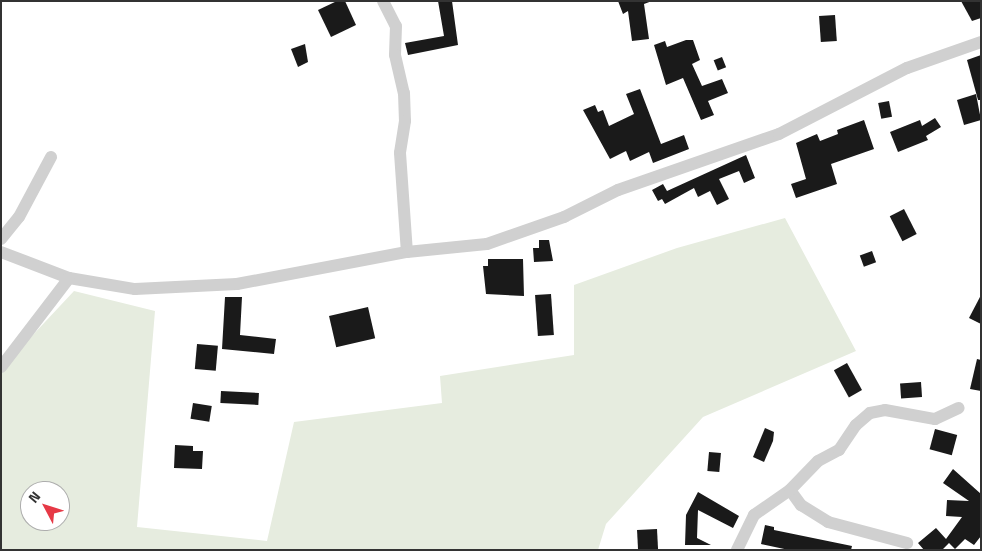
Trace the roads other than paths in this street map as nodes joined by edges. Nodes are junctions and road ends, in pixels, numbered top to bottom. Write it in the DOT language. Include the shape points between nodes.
graph roads {
  1 [pos="383,1"];
  2 [pos="981,42"];
  3 [pos="51,157"];
  4 [pos="1,239"];
  5 [pos="1,252"];
  6 [pos="407,252"];
  7 [pos="69,278"];
  8 [pos="1,367"];
  9 [pos="958,408"];
  10 [pos="790,490"];
  11 [pos="907,542"];
  12 [pos="737,550"];
  1 -- 6 [label="street" via="396,26 394,55 404,93 405,121 400,153"];
  2 -- 6 [label="street" via="907,68 779,134 618,190 556,220 487,244"];
  3 -- 4 [label="street" via="18,217"];
  5 -- 7 [label="street"];
  6 -- 7 [label="street" via="237,284 135,289"];
  7 -- 8 [label="street"];
  9 -- 10 [label="street" via="935,418 885,410 870,413 856,425 838,450 818,461"];
  10 -- 11 [label="street" via="801,505 828,522"];
  10 -- 12 [label="street" via="754,515"];
}
